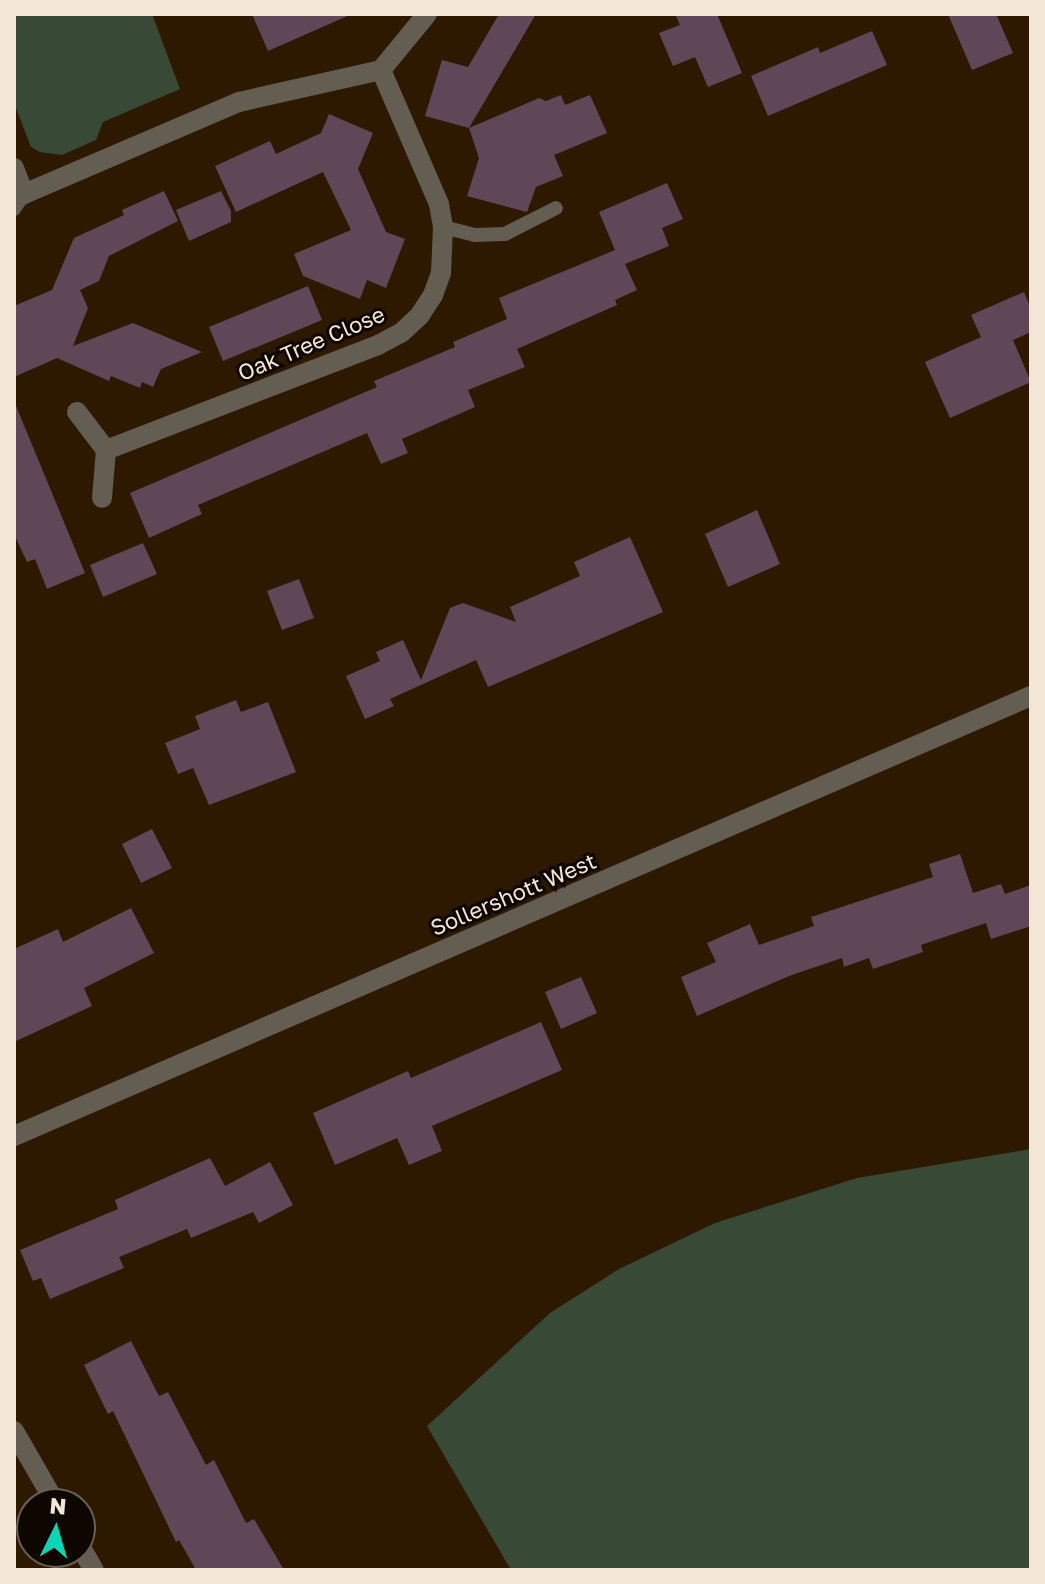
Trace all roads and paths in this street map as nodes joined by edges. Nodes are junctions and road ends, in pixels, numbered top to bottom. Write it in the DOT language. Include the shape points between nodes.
graph roads {
  1 [pos="427,14"];
  2 [pos="381,70"];
  3 [pos="14,168"];
  4 [pos="19,201"];
  5 [pos="556,208"];
  6 [pos="443,227"];
  7 [pos="77,412"];
  8 [pos="106,450"];
  9 [pos="102,498"];
  10 [pos="1031,696"];
  11 [pos="14,1136"];
  12 [pos="14,1431"];
  13 [pos="47,1488"];
  1 -- 2 [label="street"];
  2 -- 4 [label="street" via="239,102"];
  2 -- 6 [label="street, Oak Tree Close" via="434,191"];
  3 -- 4 [label="street"];
  5 -- 6 [label="lane" via="505,234 474,235"];
  6 -- 8 [label="street, Oak Tree Close" via="441,273 433,295 401,333"];
  7 -- 8 [label="street"];
  8 -- 9 [label="street"];
  10 -- 11 [label="street, Sollershott West"];
  12 -- 13 [label="street"];
}
